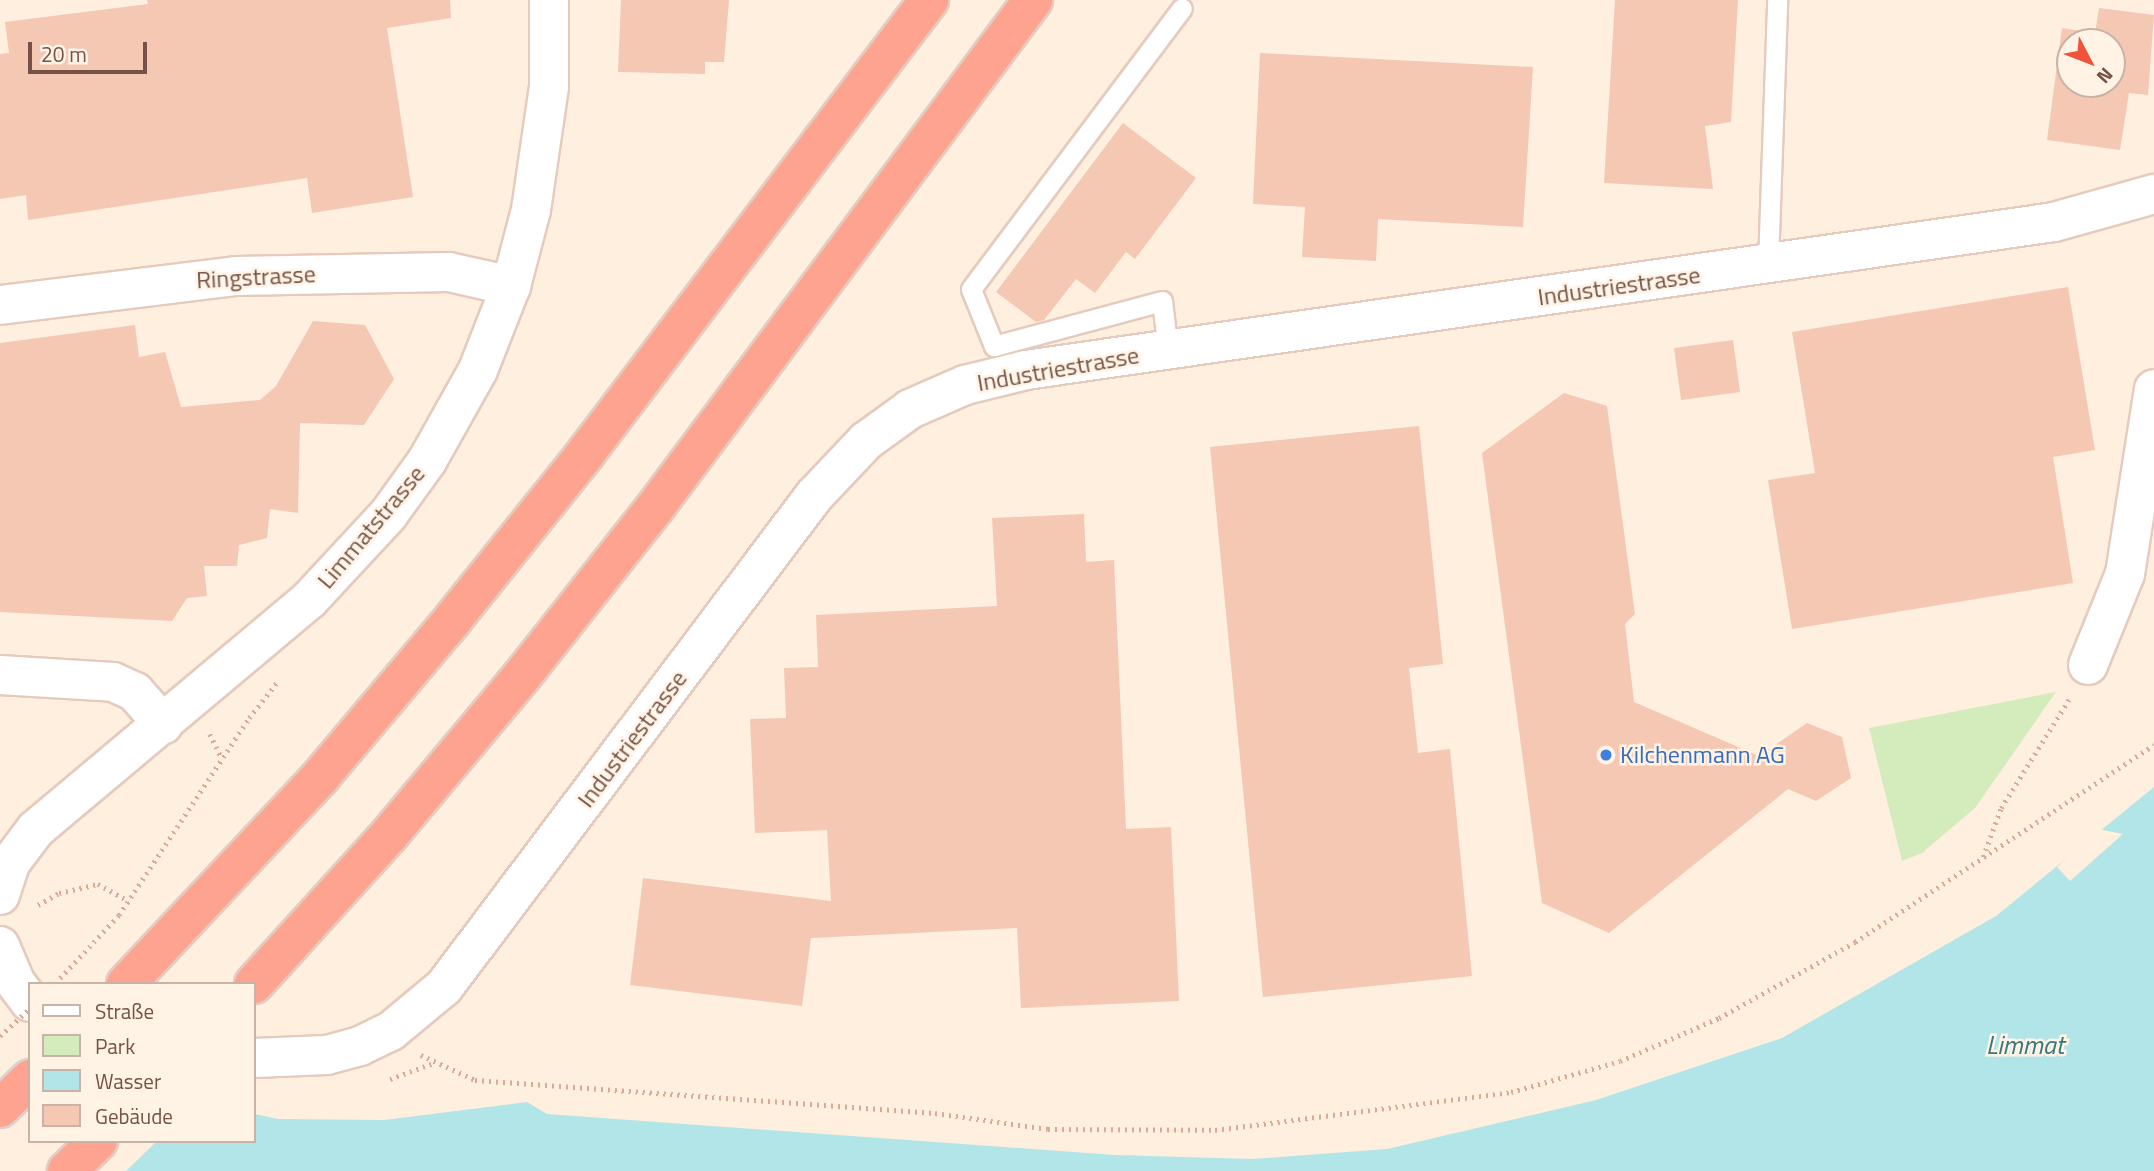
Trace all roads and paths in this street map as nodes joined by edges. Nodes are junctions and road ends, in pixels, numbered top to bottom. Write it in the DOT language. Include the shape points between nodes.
graph roads {
  1 [pos="549,0"];
  2 [pos="929,0"];
  3 [pos="1033,0"];
  4 [pos="1777,0"];
  5 [pos="1182,8"];
  6 [pos="2154,194"];
  7 [pos="1768,264"];
  8 [pos="511,286"];
  9 [pos="0,305"];
  10 [pos="1168,351"];
  11 [pos="2154,389"];
  12 [pos="278,628"];
  13 [pos="2088,665"];
  14 [pos="0,675"];
  15 [pos="163,723"];
  16 [pos="2154,745"];
  17 [pos="1983,858"];
  18 [pos="16,901"];
  19 [pos="129,901"];
  20 [pos="0,946"];
  21 [pos="57,982"];
  22 [pos="128,982"];
  23 [pos="256,982"];
  24 [pos="28,999"];
  25 [pos="28,1010"];
  26 [pos="0,1036"];
  27 [pos="256,1058"];
  28 [pos="432,1064"];
  29 [pos="28,1081"];
  30 [pos="0,1108"];
  31 [pos="96,1143"];
  32 [pos="67,1171"];
  1 -- 8 [label="street, Limmatstrasse" via="549,88 542,148"];
  2 -- 22 [label="highway" via="585,454 446,627 304,794"];
  3 -- 23 [label="highway" via="547,645 397,825"];
  4 -- 7 [label="lane"];
  5 -- 10 [label="lane" via="971,289 994,346 1162,301"];
  6 -- 7 [label="street, Industriestrasse" via="2054,222"];
  7 -- 10 [label="street, Industriestrasse"];
  8 -- 9 [label="street, Ringstrasse" via="449,272 236,276"];
  8 -- 12 [label="street, Limmatstrasse" via="478,370 427,461 364,542"];
  10 -- 27 [label="street, Industriestrasse" via="1026,370 965,385 910,409 866,441 814,496 444,987 391,1031 360,1046 327,1055"];
  11 -- 13 [label="street" via="2125,574"];
  12 -- 15 [label="street, Limmatstrasse"];
  12 -- 19 [label="path" via="293,648 293,661 249,718"];
  13 -- 17 [label="path" via="2001,808"];
  14 -- 15 [label="street" via="113,682 135,692"];
  15 -- 18 [label="street, Limmatstrasse" via="36,829 11,862"];
  16 -- 17 [label="path"];
  17 -- 28 [label="path" via="1843,949 1719,1018 1620,1061 1511,1093 1377,1112 1214,1130 1048,1129 934,1113 475,1080"];
  18 -- 19 [label="path" via="98,884"];
  19 -- 21 [label="path"];
  20 -- 24 [label="street"];
  25 -- 26 [label="path, bridge"];
  29 -- 30 [label="highway, bridge"];
  31 -- 32 [label="highway"];
}
